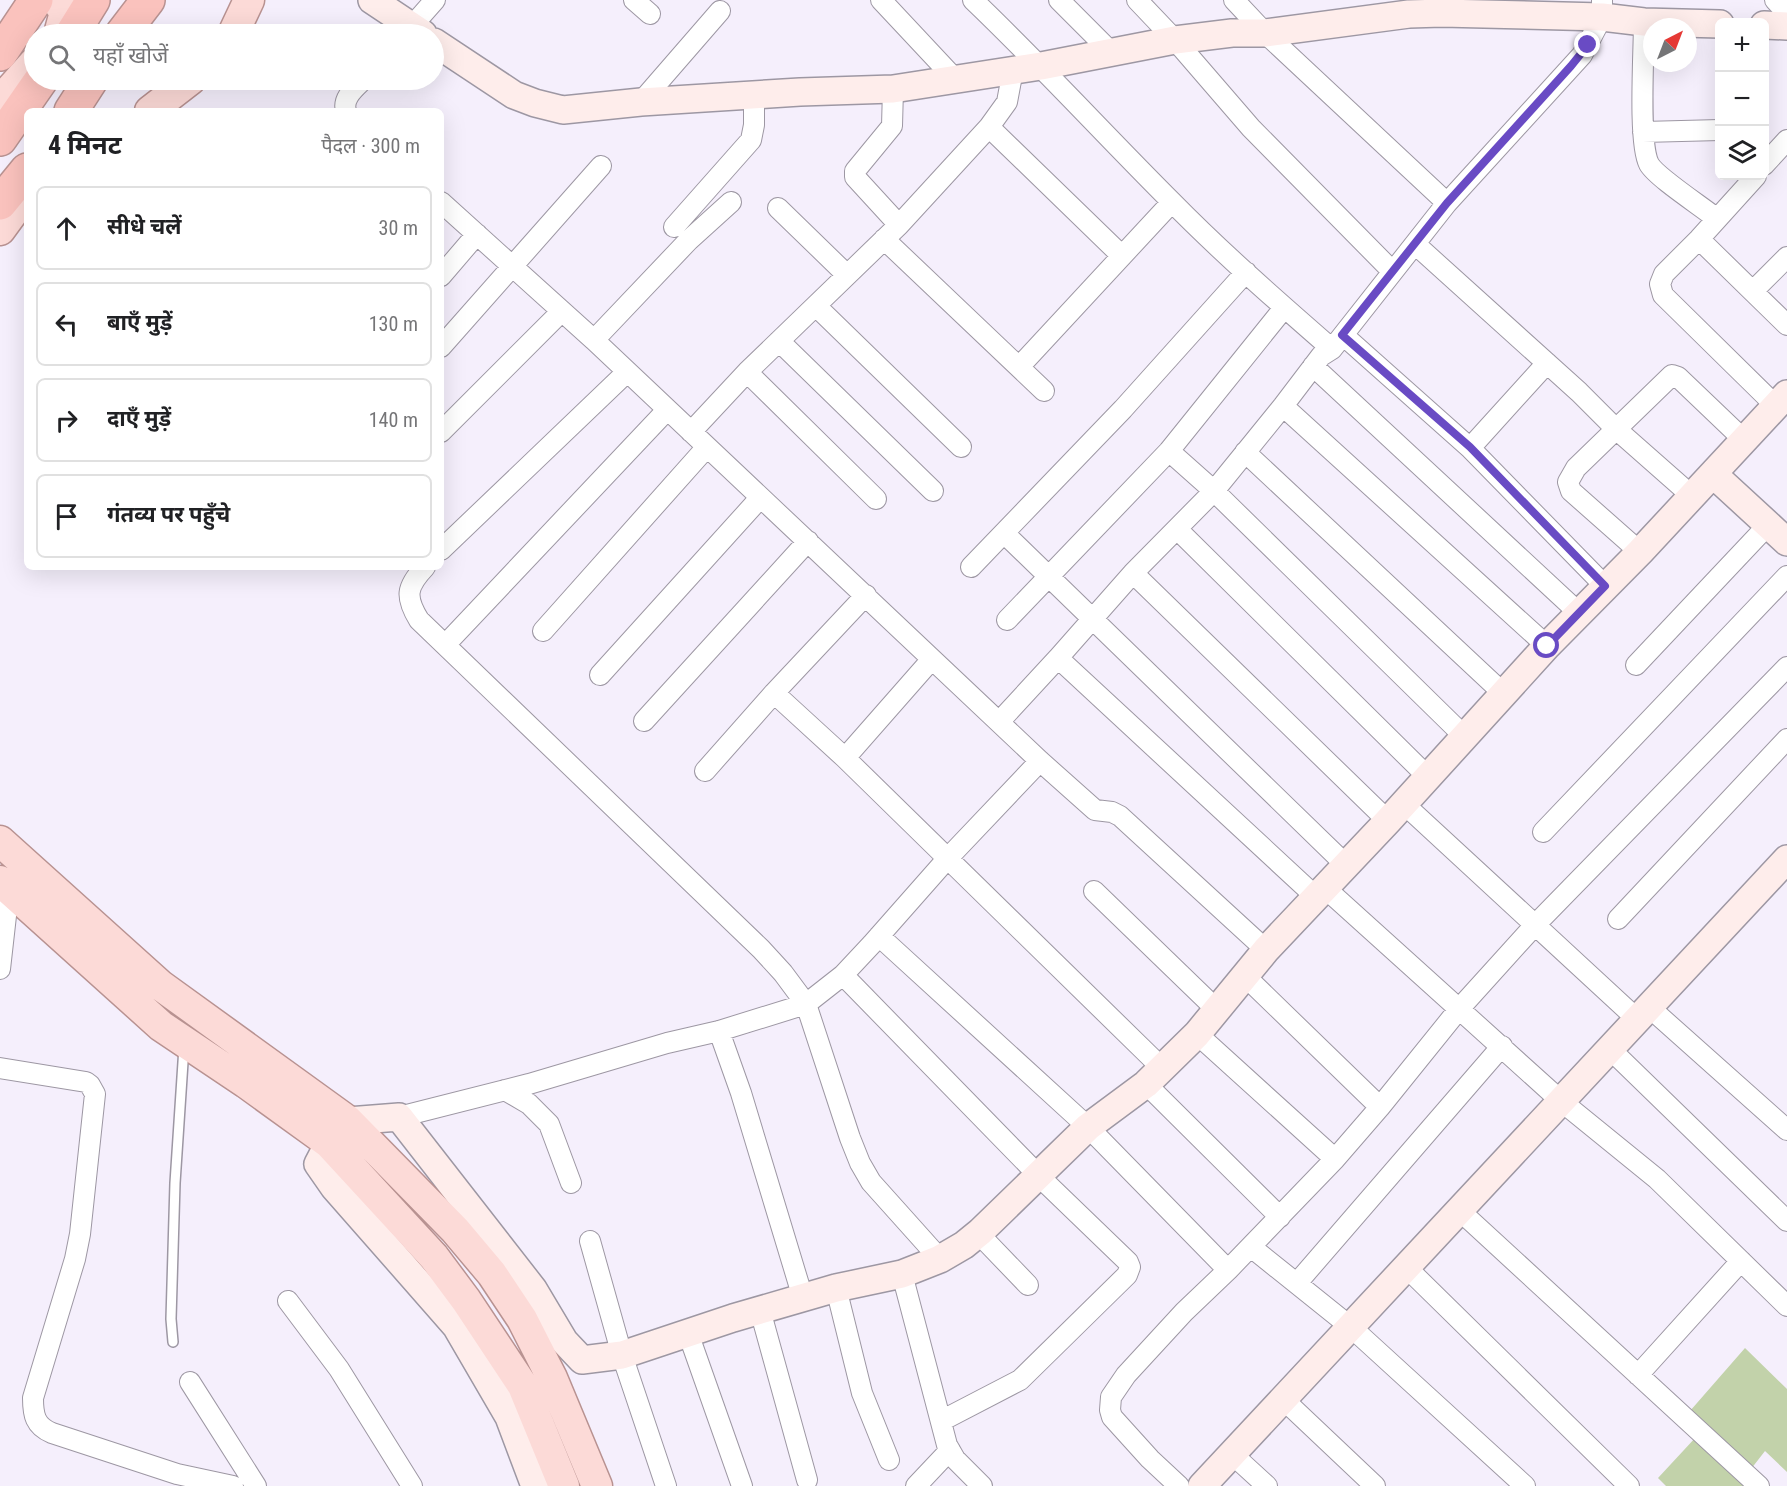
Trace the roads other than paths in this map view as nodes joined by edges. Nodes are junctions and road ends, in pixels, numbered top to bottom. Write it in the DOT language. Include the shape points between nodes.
graph roads {
  1 [pos="36,0"];
  2 [pos="56,0"];
  3 [pos="93,0"];
  4 [pos="134,0"];
  5 [pos="148,0"];
  6 [pos="249,0"];
  7 [pos="372,0"];
  8 [pos="435,0"];
  9 [pos="634,0"];
  10 [pos="881,0"];
  11 [pos="973,0"];
  12 [pos="1059,0"];
  13 [pos="1137,0"];
  14 [pos="1234,0"];
  15 [pos="1775,0"];
  16 [pos="1521,8"];
  17 [pos="1602,9"];
  18 [pos="720,11"];
  19 [pos="1787,13"];
  20 [pos="650,14"];
  21 [pos="1643,22"];
  22 [pos="1697,23"];
  23 [pos="62,24"];
  24 [pos="78,24"];
  25 [pos="121,24"];
  26 [pos="130,24"];
  27 [pos="238,24"];
  28 [pos="404,24"];
  29 [pos="423,24"];
  30 [pos="1715,24"];
  31 [pos="1769,25"];
  32 [pos="1787,26"];
  33 [pos="1265,33"];
  34 [pos="1175,40"];
  35 [pos="444,50"];
  36 [pos="1110,51"];
  37 [pos="0,54"];
  38 [pos="1041,66"];
  39 [pos="1013,70"];
  40 [pos="1644,72"];
  41 [pos="24,74"];
  42 [pos="955,79"];
  43 [pos="893,89"];
  44 [pos="34,90"];
  45 [pos="84,90"];
  46 [pos="177,90"];
  47 [pos="354,90"];
  48 [pos="754,95"];
  49 [pos="0,101"];
  50 [pos="641,102"];
  51 [pos="73,108"];
  52 [pos="154,108"];
  53 [pos="344,108"];
  54 [pos="989,127"];
  55 [pos="1715,130"];
  56 [pos="1643,132"];
  57 [pos="0,139"];
  58 [pos="1787,140"];
  59 [pos="1769,160"];
  60 [pos="601,166"];
  61 [pos="24,174"];
  62 [pos="1751,180"];
  63 [pos="24,197"];
  64 [pos="731,202"];
  65 [pos="1172,202"];
  66 [pos="0,203"];
  67 [pos="1447,203"];
  68 [pos="444,205"];
  69 [pos="778,208"];
  70 [pos="1717,219"];
  71 [pos="899,225"];
  72 [pos="674,227"];
  73 [pos="0,230"];
  74 [pos="477,234"];
  75 [pos="884,239"];
  76 [pos="1699,239"];
  77 [pos="1415,244"];
  78 [pos="1122,256"];
  79 [pos="1787,257"];
  80 [pos="513,267"];
  81 [pos="1392,271"];
  82 [pos="444,272"];
  83 [pos="1246,272"];
  84 [pos="847,275"];
  85 [pos="1753,291"];
  86 [pos="816,306"];
  87 [pos="1284,308"];
  88 [pos="562,311"];
  89 [pos="1787,325"];
  90 [pos="594,340"];
  91 [pos="778,341"];
  92 [pos="1337,342"];
  93 [pos="444,344"];
  94 [pos="1547,363"];
  95 [pos="1313,366"];
  96 [pos="1019,367"];
  97 [pos="627,372"];
  98 [pos="747,372"];
  99 [pos="1044,391"];
  100 [pos="1781,400"];
  101 [pos="1283,406"];
  102 [pos="668,410"];
  103 [pos="444,429"];
  104 [pos="1616,429"];
  105 [pos="691,432"];
  106 [pos="1745,441"];
  107 [pos="961,447"];
  108 [pos="1470,447"];
  109 [pos="706,448"];
  110 [pos="1169,451"];
  111 [pos="1245,452"];
  112 [pos="1713,474"];
  113 [pos="933,491"];
  114 [pos="1214,491"];
  115 [pos="1692,495"];
  116 [pos="760,498"];
  117 [pos="876,499"];
  118 [pos="1177,529"];
  119 [pos="1004,533"];
  120 [pos="1777,534"];
  121 [pos="808,541"];
  122 [pos="444,547"];
  123 [pos="1640,552"];
  124 [pos="971,567"];
  125 [pos="422,570"];
  126 [pos="1133,573"];
  127 [pos="1049,574"];
  128 [pos="1787,576"];
  129 [pos="1605,586"];
  130 [pos="866,596"];
  131 [pos="1579,613"];
  132 [pos="1093,619"];
  133 [pos="1007,620"];
  134 [pos="543,631"];
  135 [pos="445,645"];
  136 [pos="1547,646"];
  137 [pos="1058,658"];
  138 [pos="932,659"];
  139 [pos="1636,665"];
  140 [pos="1787,667"];
  141 [pos="600,675"];
  142 [pos="774,693"];
  143 [pos="1504,694"];
  144 [pos="644,721"];
  145 [pos="999,722"];
  146 [pos="1465,737"];
  147 [pos="1787,739"];
  148 [pos="845,758"];
  149 [pos="1040,761"];
  150 [pos="705,771"];
  151 [pos="1428,777"];
  152 [pos="1396,813"];
  153 [pos="1543,832"];
  154 [pos="0,841"];
  155 [pos="947,859"];
  156 [pos="1787,859"];
  157 [pos="1347,866"];
  158 [pos="4,885"];
  159 [pos="1094,891"];
  160 [pos="1321,892"];
  161 [pos="1618,919"];
  162 [pos="1535,925"];
  163 [pos="879,936"];
  164 [pos="1266,950"];
  165 [pos="0,969"];
  166 [pos="843,975"];
  167 [pos="1245,975"];
  168 [pos="806,1004"];
  169 [pos="1459,1009"];
  170 [pos="1217,1011"];
  171 [pos="1643,1013"];
  172 [pos="719,1031"];
  173 [pos="1197,1034"];
  174 [pos="184,1042"];
  175 [pos="1502,1046"];
  176 [pos="1610,1049"];
  177 [pos="0,1068"];
  178 [pos="1154,1077"];
  179 [pos="506,1090"];
  180 [pos="1562,1101"];
  181 [pos="1380,1107"];
  182 [pos="399,1117"];
  183 [pos="1088,1127"];
  184 [pos="1787,1130"];
  185 [pos="338,1132"];
  186 [pos="1335,1159"];
  187 [pos="1039,1175"];
  188 [pos="571,1183"];
  189 [pos="1459,1210"];
  190 [pos="1280,1217"];
  191 [pos="1787,1221"];
  192 [pos="978,1233"];
  193 [pos="590,1242"];
  194 [pos="1251,1247"];
  195 [pos="940,1259"];
  196 [pos="1741,1261"];
  197 [pos="1407,1268"];
  198 [pos="1228,1270"];
  199 [pos="902,1274"];
  200 [pos="1297,1283"];
  201 [pos="1028,1284"];
  202 [pos="836,1288"];
  203 [pos="803,1298"];
  204 [pos="288,1301"];
  205 [pos="1787,1306"];
  206 [pos="760,1310"];
  207 [pos="1352,1328"];
  208 [pos="688,1333"];
  209 [pos="173,1342"];
  210 [pos="622,1355"];
  211 [pos="1638,1375"];
  212 [pos="190,1382"];
  213 [pos="1283,1400"];
  214 [pos="941,1421"];
  215 [pos="950,1450"];
  216 [pos="1232,1455"];
  217 [pos="889,1460"];
  218 [pos="171,1480"];
  219 [pos="807,1480"];
  220 [pos="233,1486"];
  221 [pos="256,1486"];
  222 [pos="412,1486"];
  223 [pos="535,1486"];
  224 [pos="564,1486"];
  225 [pos="597,1486"];
  226 [pos="666,1486"];
  227 [pos="742,1486"];
  228 [pos="916,1486"];
  229 [pos="982,1486"];
  230 [pos="1179,1486"];
  231 [pos="1202,1486"];
  232 [pos="1267,1486"];
  233 [pos="1375,1486"];
  234 [pos="1525,1486"];
  235 [pos="1629,1486"];
  236 [pos="1759,1486"];
  1 -- 37 [label="highway"];
  2 -- 23 [label="main road" via="65,12"];
  3 -- 24 [label="highway"];
  4 -- 25 [label="street"];
  5 -- 26 [label="highway"];
  6 -- 27 [label="main road"];
  7 -- 28 [label="street"];
  8 -- 29 [label="street"];
  9 -- 20 [label="street"];
  10 -- 42 [label="street"];
  11 -- 38 [label="street"];
  12 -- 36 [label="street"];
  13 -- 34 [label="street"];
  14 -- 33 [label="street"];
  15 -- 19 [label="street"];
  16 -- 17 [label="street"];
  16 -- 33 [label="street" via="1408,14"];
  17 -- 21 [label="street"];
  17 -- 67 [label="street" via="1582,55"];
  18 -- 50 [label="street"];
  22 -- 30 [label="street"];
  31 -- 32 [label="street"];
  33 -- 34 [label="street"];
  33 -- 67 [label="street"];
  34 -- 36 [label="street"];
  34 -- 81 [label="street" via="1251,128"];
  35 -- 50 [label="street" via="535,103 563,110"];
  36 -- 38 [label="street"];
  38 -- 39 [label="street"];
  38 -- 65 [label="street"];
  39 -- 42 [label="street"];
  39 -- 54 [label="street" via="1007,102"];
  40 -- 56 [label="street"];
  41 -- 49 [label="main road"];
  42 -- 43 [label="street"];
  43 -- 48 [label="street"];
  43 -- 71 [label="street" via="892,126 855,171 855,177"];
  44 -- 57 [label="highway"];
  45 -- 51 [label="highway"];
  46 -- 52 [label="main road"];
  47 -- 53 [label="street"];
  48 -- 50 [label="street"];
  48 -- 72 [label="street" via="751,140"];
  54 -- 71 [label="street"];
  54 -- 78 [label="street"];
  55 -- 56 [label="street"];
  56 -- 70 [label="street" via="1653,169"];
  58 -- 59 [label="street"];
  60 -- 80 [label="street"];
  61 -- 66 [label="highway"];
  62 -- 70 [label="street"];
  63 -- 73 [label="main road"];
  64 -- 90 [label="street" via="689,240"];
  65 -- 78 [label="street"];
  65 -- 83 [label="street"];
  67 -- 77 [label="street"];
  68 -- 74 [label="street"];
  69 -- 84 [label="street"];
  70 -- 76 [label="street"];
  71 -- 75 [label="street"];
  74 -- 80 [label="street"];
  74 -- 82 [label="street"];
  75 -- 84 [label="street"];
  75 -- 96 [label="street"];
  76 -- 85 [label="street"];
  76 -- 100 [label="street" via="1664,274 1660,284 1663,295"];
  77 -- 81 [label="street"];
  77 -- 94 [label="street"];
  78 -- 96 [label="street"];
  79 -- 85 [label="street"];
  80 -- 88 [label="street"];
  80 -- 93 [label="street"];
  81 -- 92 [label="street"];
  83 -- 87 [label="street"];
  83 -- 119 [label="street"];
  84 -- 86 [label="street"];
  85 -- 89 [label="street"];
  86 -- 91 [label="street"];
  86 -- 107 [label="street"];
  87 -- 92 [label="street"];
  87 -- 110 [label="street"];
  88 -- 90 [label="street"];
  88 -- 103 [label="street"];
  90 -- 97 [label="street"];
  91 -- 98 [label="street"];
  91 -- 113 [label="street"];
  92 -- 95 [label="street"];
  92 -- 108 [label="street"];
  94 -- 104 [label="street"];
  94 -- 108 [label="street"];
  95 -- 101 [label="street"];
  95 -- 131 [label="street"];
  96 -- 99 [label="street"];
  97 -- 102 [label="street"];
  97 -- 122 [label="street"];
  98 -- 105 [label="street"];
  98 -- 117 [label="street"];
  100 -- 106 [label="street"];
  101 -- 111 [label="street"];
  101 -- 136 [label="street"];
  102 -- 105 [label="street"];
  102 -- 135 [label="street"];
  104 -- 106 [label="street" via="1672,375"];
  104 -- 115 [label="street"];
  104 -- 123 [label="street" via="1576,468 1568,482 1577,498"];
  105 -- 109 [label="street"];
  106 -- 112 [label="street"];
  108 -- 129 [label="street"];
  109 -- 116 [label="street"];
  109 -- 134 [label="street"];
  110 -- 114 [label="street"];
  110 -- 127 [label="street"];
  111 -- 114 [label="street"];
  111 -- 143 [label="street"];
  112 -- 115 [label="street"];
  112 -- 120 [label="street"];
  114 -- 118 [label="street"];
  114 -- 146 [label="street"];
  115 -- 123 [label="street"];
  116 -- 121 [label="street"];
  116 -- 141 [label="street"];
  118 -- 126 [label="street"];
  118 -- 151 [label="street"];
  119 -- 124 [label="street"];
  119 -- 127 [label="street"];
  120 -- 139 [label="street"];
  121 -- 130 [label="street"];
  121 -- 144 [label="street"];
  123 -- 129 [label="street"];
  125 -- 135 [label="street" via="410,586 411,607"];
  126 -- 132 [label="street"];
  126 -- 152 [label="street"];
  127 -- 132 [label="street"];
  127 -- 133 [label="street"];
  128 -- 153 [label="street"];
  129 -- 131 [label="street"];
  130 -- 138 [label="street"];
  130 -- 142 [label="street"];
  131 -- 136 [label="street"];
  132 -- 137 [label="street"];
  132 -- 157 [label="street"];
  135 -- 168 [label="street" via="773,961"];
  136 -- 143 [label="street"];
  137 -- 145 [label="street"];
  137 -- 160 [label="street"];
  138 -- 145 [label="street"];
  138 -- 148 [label="street"];
  140 -- 162 [label="street"];
  142 -- 148 [label="street"];
  142 -- 150 [label="street"];
  143 -- 146 [label="street"];
  145 -- 149 [label="street"];
  146 -- 151 [label="street"];
  147 -- 161 [label="street"];
  148 -- 155 [label="street"];
  149 -- 155 [label="street"];
  149 -- 164 [label="street" via="1095,810 1120,816"];
  151 -- 152 [label="street"];
  152 -- 157 [label="street"];
  152 -- 162 [label="street"];
  154 -- 185 [label="main road" via="160,986"];
  155 -- 163 [label="street"];
  155 -- 178 [label="street"];
  156 -- 171 [label="street"];
  157 -- 160 [label="street"];
  158 -- 165 [label="street"];
  158 -- 174 [label="main road" via="161,1026"];
  159 -- 170 [label="street"];
  160 -- 164 [label="street"];
  160 -- 169 [label="street"];
  162 -- 169 [label="street"];
  162 -- 171 [label="street"];
  163 -- 166 [label="street"];
  163 -- 183 [label="street"];
  164 -- 167 [label="street"];
  166 -- 168 [label="street"];
  166 -- 187 [label="street"];
  167 -- 170 [label="street"];
  167 -- 181 [label="street"];
  168 -- 172 [label="street"];
  168 -- 195 [label="street" via="860,1163 871,1182"];
  169 -- 175 [label="street"];
  169 -- 181 [label="street"];
  170 -- 173 [label="street"];
  171 -- 176 [label="street"];
  171 -- 184 [label="street"];
  172 -- 179 [label="street"];
  172 -- 203 [label="street"];
  173 -- 178 [label="street"];
  173 -- 186 [label="street"];
  174 -- 185 [label="main road" via="246,1083"];
  174 -- 209 [label="lane" via="175,1183"];
  175 -- 180 [label="street"];
  175 -- 200 [label="street"];
  176 -- 180 [label="street"];
  176 -- 191 [label="street"];
  177 -- 218 [label="street" via="86,1082 95,1094 80,1234 33,1398 37,1423 52,1433"];
  178 -- 183 [label="street"];
  178 -- 190 [label="street"];
  179 -- 182 [label="street"];
  179 -- 188 [label="street" via="529,1104 549,1124"];
  180 -- 189 [label="street"];
  180 -- 196 [label="street" via="1657,1179"];
  181 -- 186 [label="street"];
  182 -- 185 [label="street"];
  182 -- 210 [label="street" via="533,1289 564,1341 582,1360"];
  183 -- 187 [label="street"];
  183 -- 198 [label="street"];
  185 -- 223 [label="street" via="318,1164 333,1187 456,1326 509,1417"];
  185 -- 224 [label="main road" via="466,1300 523,1386"];
  185 -- 225 [label="main road" via="455,1230 492,1274 522,1319 552,1378"];
  186 -- 190 [label="street"];
  187 -- 192 [label="street"];
  187 -- 214 [label="street" via="1128,1262 1127,1275 1020,1380"];
  189 -- 197 [label="street"];
  189 -- 211 [label="street"];
  190 -- 194 [label="street"];
  192 -- 195 [label="street"];
  192 -- 201 [label="street"];
  193 -- 210 [label="street"];
  194 -- 198 [label="street"];
  194 -- 200 [label="street"];
  195 -- 199 [label="street"];
  196 -- 205 [label="street"];
  196 -- 211 [label="street"];
  197 -- 207 [label="street"];
  197 -- 235 [label="street"];
  198 -- 230 [label="street" via="1184,1312 1111,1397 1112,1417"];
  199 -- 202 [label="street"];
  199 -- 214 [label="street"];
  200 -- 207 [label="street"];
  202 -- 203 [label="street"];
  202 -- 217 [label="street" via="862,1393"];
  203 -- 206 [label="street"];
  204 -- 222 [label="street" via="339,1369"];
  206 -- 208 [label="street"];
  206 -- 219 [label="street"];
  207 -- 213 [label="street"];
  207 -- 234 [label="street"];
  208 -- 210 [label="street"];
  208 -- 227 [label="street"];
  210 -- 226 [label="street"];
  211 -- 236 [label="street"];
  212 -- 221 [label="street"];
  213 -- 216 [label="street"];
  213 -- 233 [label="street"];
  214 -- 215 [label="street"];
  215 -- 228 [label="street"];
  215 -- 229 [label="street"];
  216 -- 231 [label="street"];
  216 -- 232 [label="street"];
  218 -- 220 [label="street"];
}
